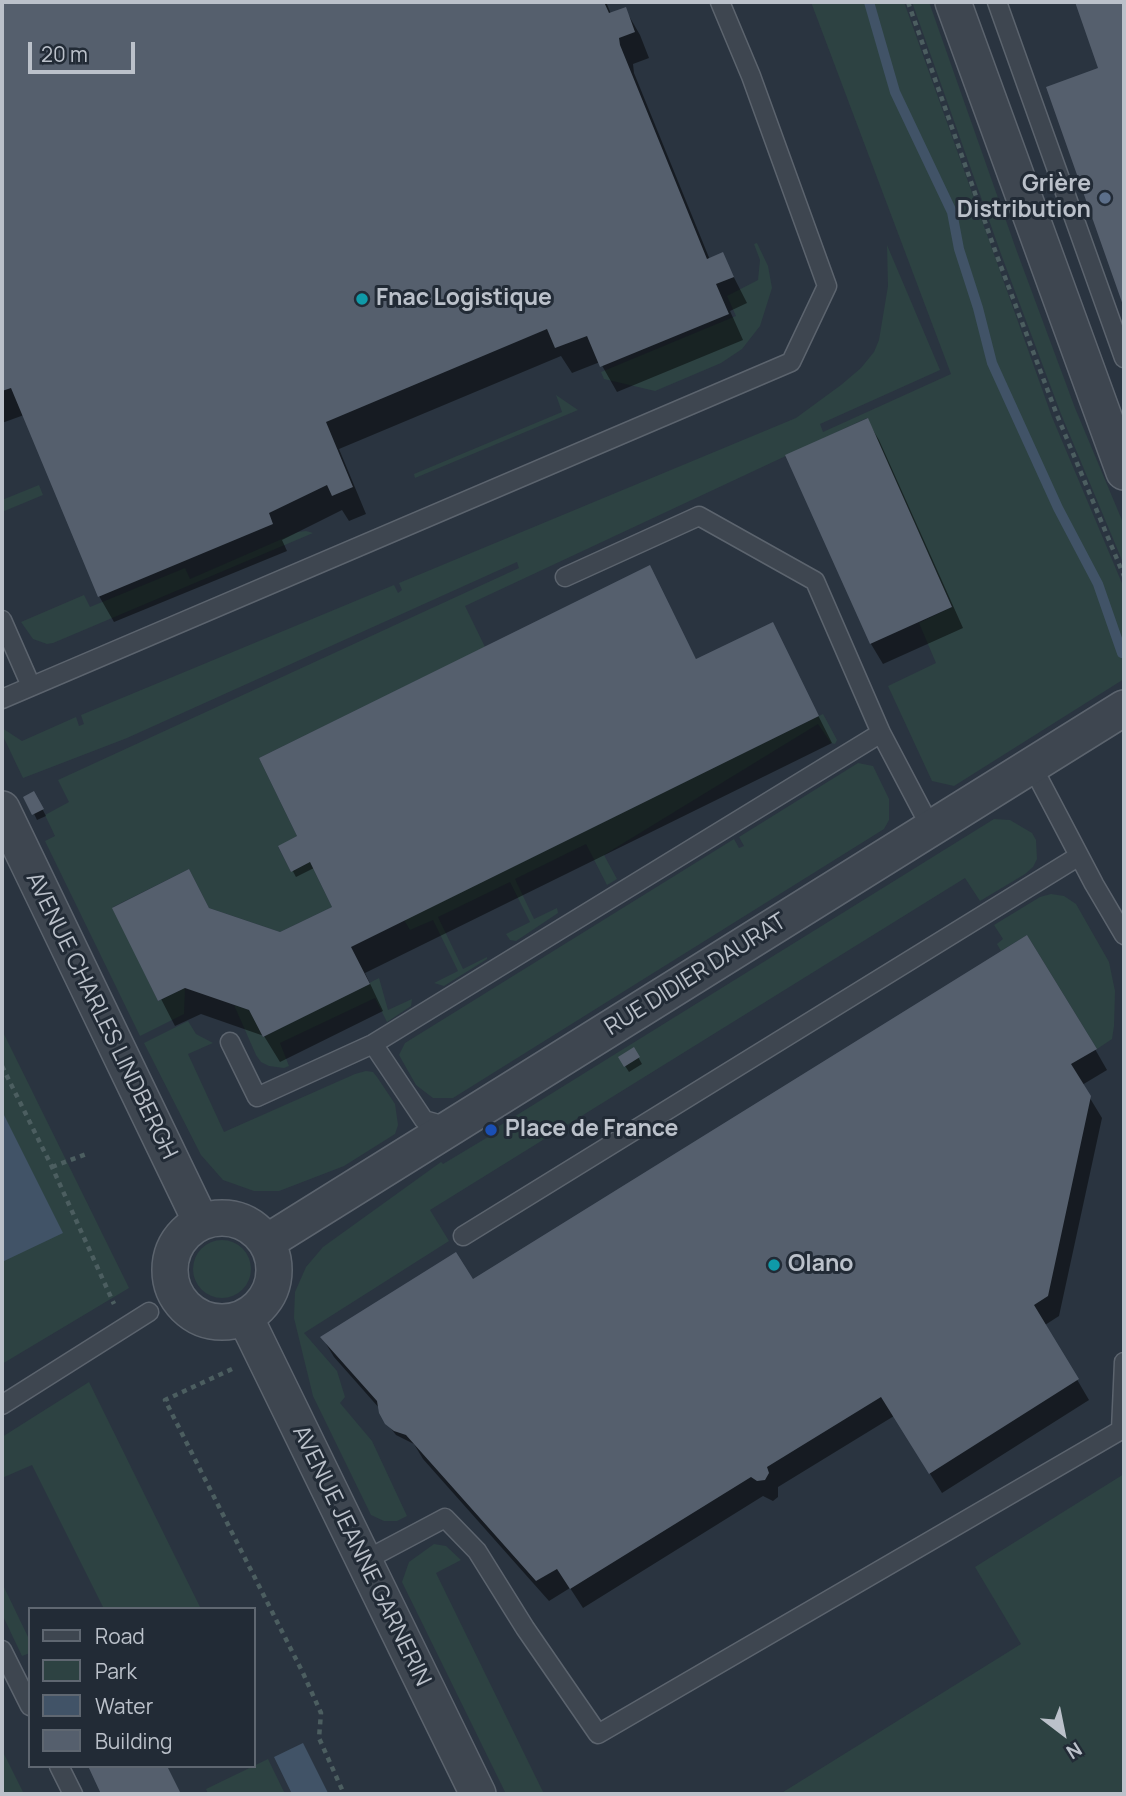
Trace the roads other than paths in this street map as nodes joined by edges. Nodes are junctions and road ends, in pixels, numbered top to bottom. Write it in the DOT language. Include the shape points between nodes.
graph roads {
  1 [pos="720,2"];
  2 [pos="953,2"];
  3 [pos="998,2"];
  4 [pos="1124,358"];
  5 [pos="1124,472"];
  6 [pos="565,577"];
  7 [pos="2,620"];
  8 [pos="31,686"];
  9 [pos="2,699"];
  10 [pos="1124,708"];
  11 [pos="881,733"];
  12 [pos="1032,766"];
  13 [pos="2,809"];
  14 [pos="931,828"];
  15 [pos="1079,856"];
  16 [pos="1124,935"];
  17 [pos="230,1042"];
  18 [pos="373,1044"];
  19 [pos="452,1128"];
  20 [pos="201,1222"];
  21 [pos="463,1236"];
  22 [pos="267,1242"];
  23 [pos="149,1312"];
  24 [pos="245,1317"];
  25 [pos="1124,1362"];
  26 [pos="2,1405"];
  27 [pos="364,1561"];
  28 [pos="2,1650"];
  29 [pos="28,1702"];
  30 [pos="60,1768"];
  31 [pos="73,1794"];
  32 [pos="478,1794"];
  1 -- 8 [label="lane" via="827,286 791,362"];
  2 -- 5 [label="street"];
  3 -- 4 [label="lane"];
  6 -- 11 [label="lane" via="699,516 815,581"];
  7 -- 8 [label="lane"];
  8 -- 9 [label="lane"];
  10 -- 12 [label="street, RUE DIDIER DAURAT"];
  11 -- 14 [label="lane"];
  11 -- 18 [label="lane"];
  12 -- 14 [label="street, RUE DIDIER DAURAT"];
  12 -- 15 [label="lane"];
  13 -- 20 [label="street, AVENUE CHARLES LINDBERGH"];
  14 -- 19 [label="street, RUE DIDIER DAURAT"];
  15 -- 16 [label="lane"];
  15 -- 21 [label="lane"];
  17 -- 18 [label="lane" via="257,1097"];
  18 -- 19 [label="lane" via="424,1121"];
  19 -- 22 [label="street, RUE DIDIER DAURAT"];
  20 -- 22 [label="street" via="219,1217 238,1220"];
  20 -- 24 [label="street" via="177,1244 171,1268 174,1292 197,1316 229,1322"];
  22 -- 24 [label="street" via="275,1270 273,1285 267,1298"];
  23 -- 26 [label="lane"];
  24 -- 27 [label="street, AVENUE JEANNE GARNERIN"];
  25 -- 27 [label="lane" via="1121,1430 598,1734 477,1551 444,1518"];
  27 -- 32 [label="street, AVENUE JEANNE GARNERIN"];
  28 -- 29 [label="lane"];
  30 -- 31 [label="lane"];
}
